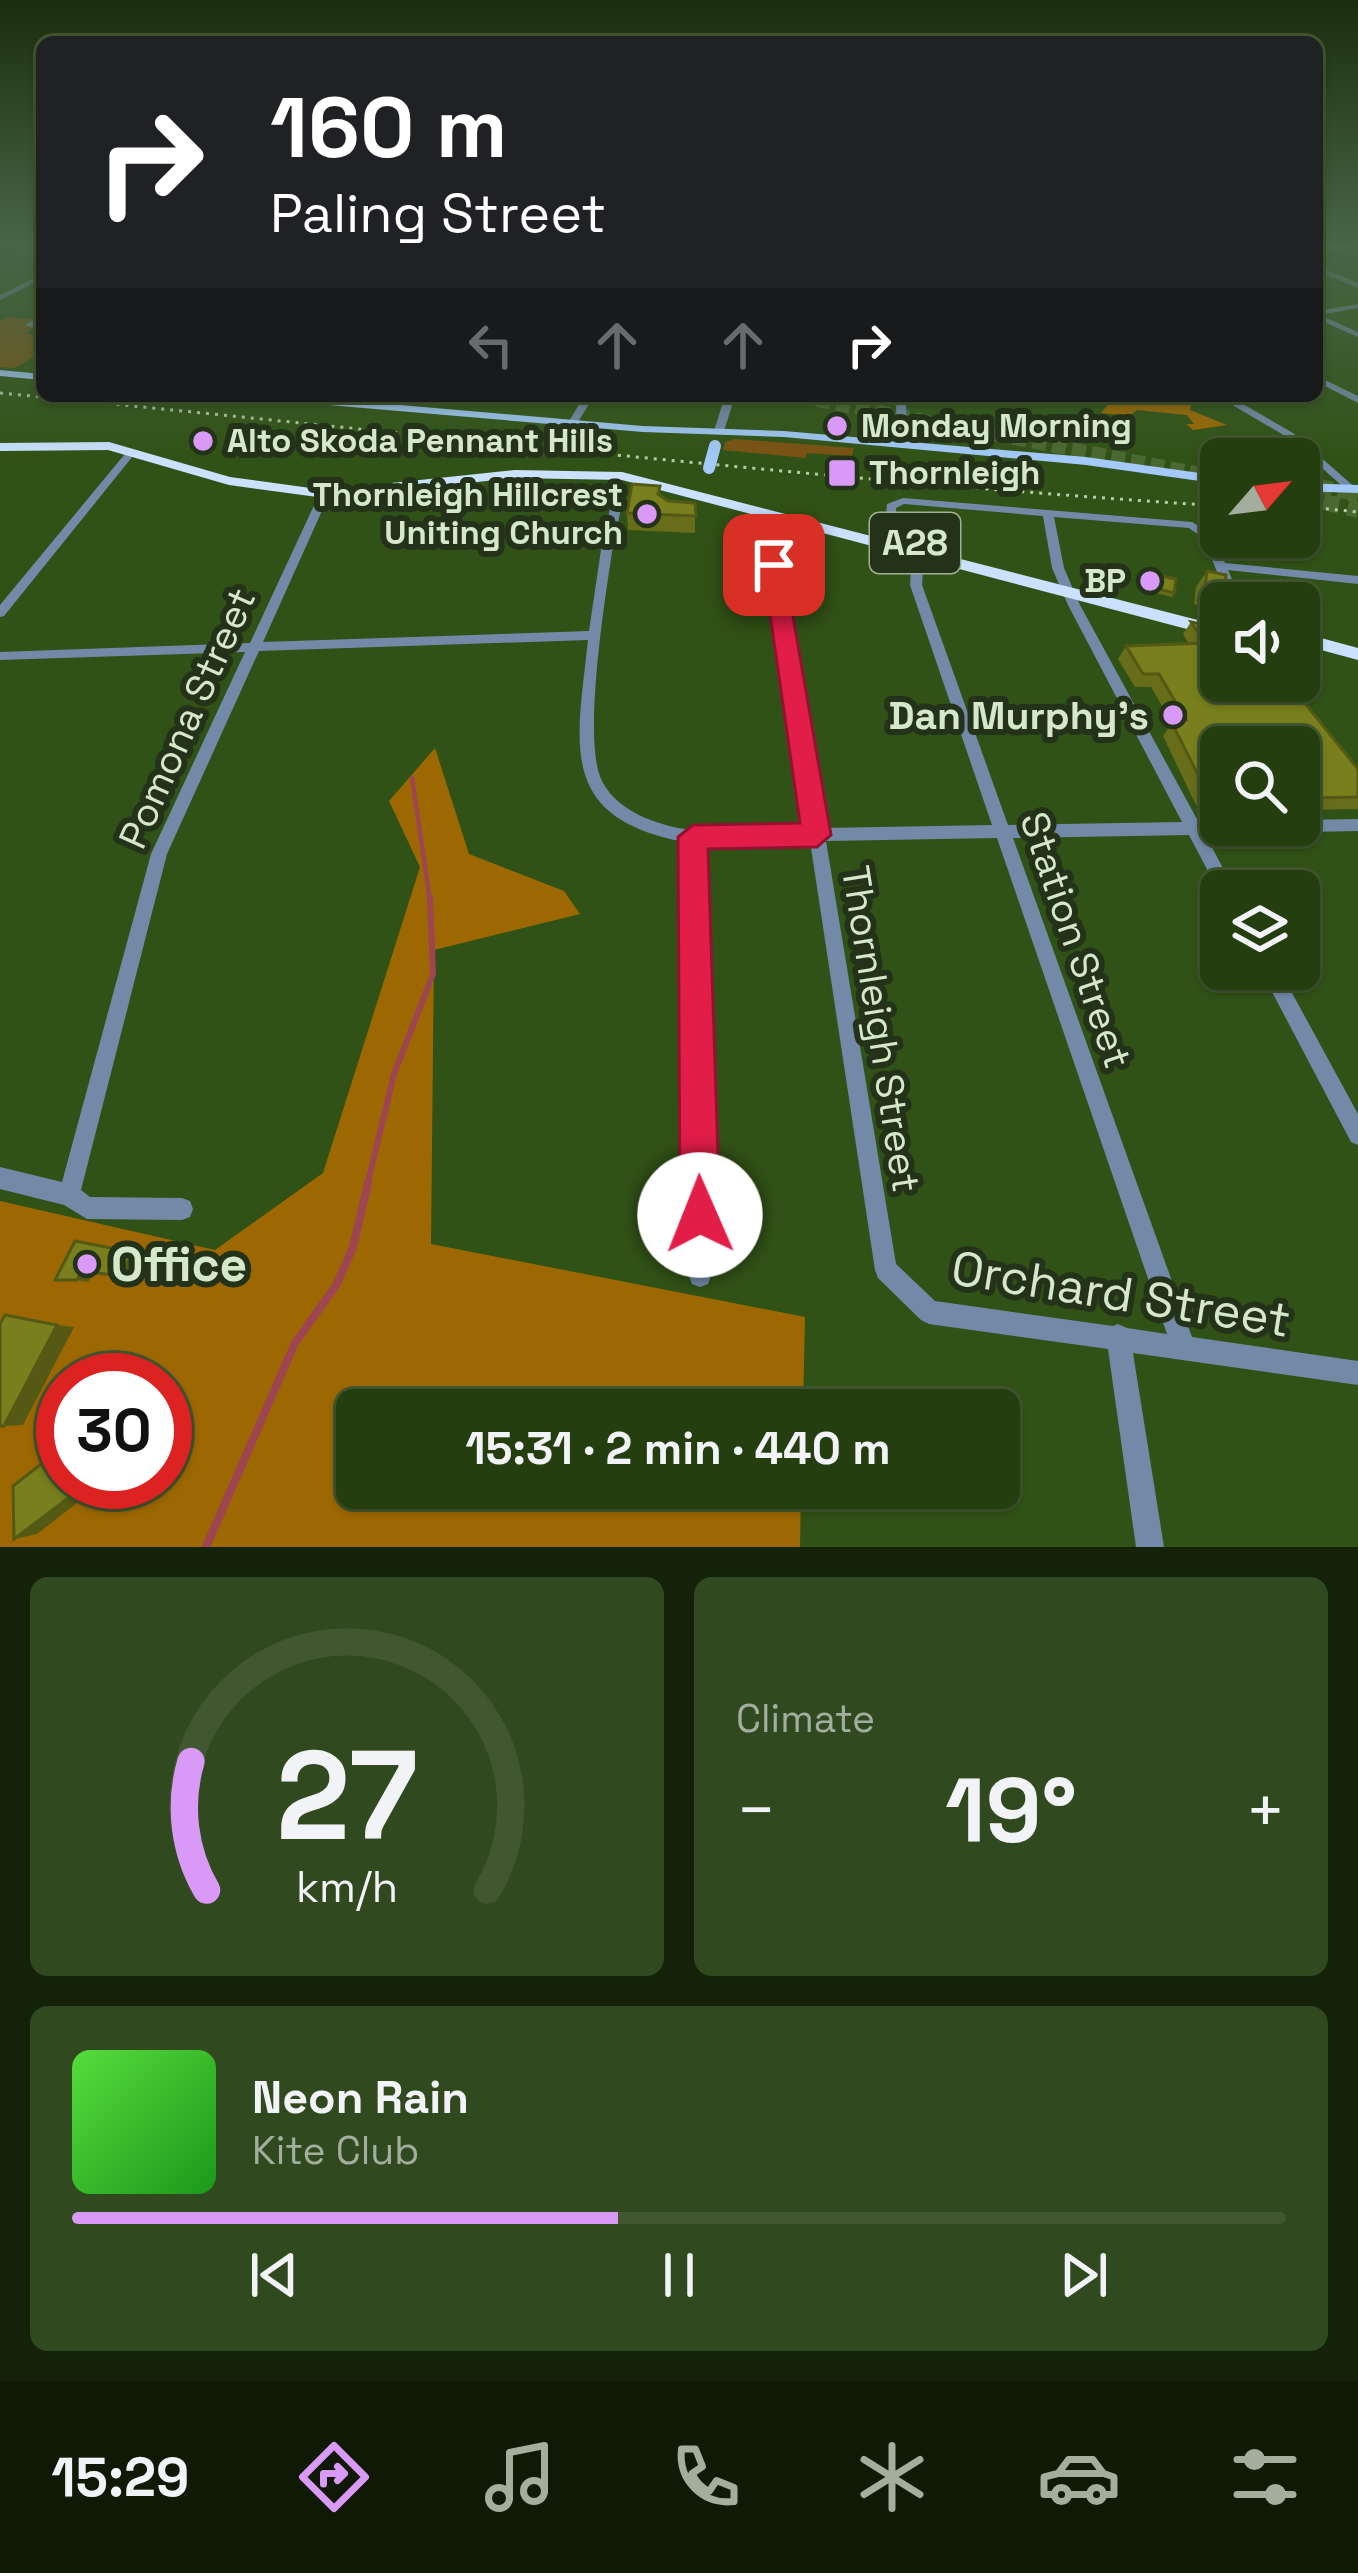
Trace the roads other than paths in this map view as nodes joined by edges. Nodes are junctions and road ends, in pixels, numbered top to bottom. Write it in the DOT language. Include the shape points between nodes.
graph roads {
  1 [pos="1323,317"];
  2 [pos="36,320"];
  3 [pos="28,325"];
  4 [pos="1358,335"];
  5 [pos="0,373"];
  6 [pos="36,376"];
  7 [pos="1323,382"];
  8 [pos="1358,400"];
  9 [pos="332,402"];
  10 [pos="400,402"];
  11 [pos="586,402"];
  12 [pos="728,402"];
  13 [pos="901,402"];
  14 [pos="1232,402"];
  15 [pos="389,407"];
  16 [pos="574,423"];
  17 [pos="719,431"];
  18 [pos="0,443"];
  19 [pos="902,445"];
  20 [pos="132,451"];
  21 [pos="707,475"];
  22 [pos="1200,477"];
  23 [pos="1320,488"];
  24 [pos="327,489"];
  25 [pos="1356,489"];
  26 [pos="619,491"];
  27 [pos="742,506"];
  28 [pos="766,513"];
  29 [pos="1048,514"];
  30 [pos="890,537"];
  31 [pos="918,554"];
  32 [pos="1221,566"];
  33 [pos="1358,580"];
  34 [pos="1227,582"];
  35 [pos="1065,585"];
  36 [pos="0,613"];
  37 [pos="1200,614"];
  38 [pos="1200,626"];
  39 [pos="596,635"];
  40 [pos="1320,644"];
  41 [pos="255,647"];
  42 [pos="1358,654"];
  43 [pos="0,656"];
  44 [pos="1320,659"];
  45 [pos="1358,669"];
  46 [pos="1358,825"];
  47 [pos="1194,828"];
  48 [pos="1003,832"];
  49 [pos="817,835"];
  50 [pos="693,837"];
  51 [pos="1216,870"];
  52 [pos="1280,990"];
  53 [pos="1358,1135"];
  54 [pos="0,1178"];
  55 [pos="69,1195"];
  56 [pos="182,1209"];
  57 [pos="886,1270"];
  58 [pos="700,1276"];
  59 [pos="1118,1336"];
  60 [pos="1183,1345"];
  61 [pos="1358,1373"];
  62 [pos="1150,1547"];
  1 -- 4 [label="street"];
  2 -- 3 [label="street"];
  5 -- 6 [label="main road"];
  7 -- 8 [label="street"];
  9 -- 15 [label="main road"];
  10 -- 15 [label="street"];
  11 -- 16 [label="street"];
  12 -- 17 [label="street"];
  13 -- 19 [label="street"];
  14 -- 25 [label="street" via="1290,435"];
  15 -- 16 [label="main road"];
  16 -- 17 [label="main road"];
  17 -- 19 [label="main road"];
  17 -- 21 [label="main road, bridge"];
  18 -- 20 [label="highway, A28"];
  18 -- 24 [label="highway, A28" via="76,436 137,442"];
  19 -- 22 [label="main road"];
  20 -- 24 [label="highway, A28" via="244,484"];
  20 -- 36 [label="street"];
  21 -- 24 [label="highway, A28" via="559,464"];
  21 -- 27 [label="highway" via="705,488"];
  21 -- 30 [label="highway, A28"];
  23 -- 25 [label="main road"];
  24 -- 27 [label="highway, A28" via="573,472 654,481"];
  24 -- 41 [label="street, Pomona Street"];
  26 -- 39 [label="street" via="602,553"];
  27 -- 28 [label="highway, A28"];
  28 -- 31 [label="highway, A28"];
  28 -- 49 [label="street, Thornleigh Street"];
  29 -- 30 [label="street" via="903,501 891,506"];
  29 -- 32 [label="street" via="1187,524 1206,532"];
  29 -- 35 [label="street"];
  30 -- 35 [label="highway, A28"];
  31 -- 35 [label="highway, A28"];
  31 -- 48 [label="street, Station Street" via="916,585"];
  32 -- 33 [label="street"];
  32 -- 34 [label="street"];
  35 -- 37 [label="highway, A28"];
  35 -- 38 [label="highway, A28"];
  35 -- 47 [label="street"];
  39 -- 41 [label="street"];
  39 -- 50 [label="street" via="591,776 620,812"];
  40 -- 42 [label="highway"];
  41 -- 43 [label="street"];
  41 -- 55 [label="street, Pomona Street" via="159,854"];
  44 -- 45 [label="highway"];
  46 -- 47 [label="street"];
  47 -- 48 [label="street"];
  47 -- 51 [label="street"];
  48 -- 49 [label="street"];
  48 -- 60 [label="street, Station Street"];
  49 -- 50 [label="street"];
  49 -- 57 [label="street, Thornleigh Street"];
  50 -- 58 [label="street"];
  52 -- 53 [label="street"];
  54 -- 55 [label="street"];
  55 -- 56 [label="street" via="87,1208"];
  57 -- 59 [label="street, Orchard Street" via="929,1312"];
  59 -- 60 [label="street, Orchard Street"];
  59 -- 62 [label="street"];
  60 -- 61 [label="street, Orchard Street"];
}
